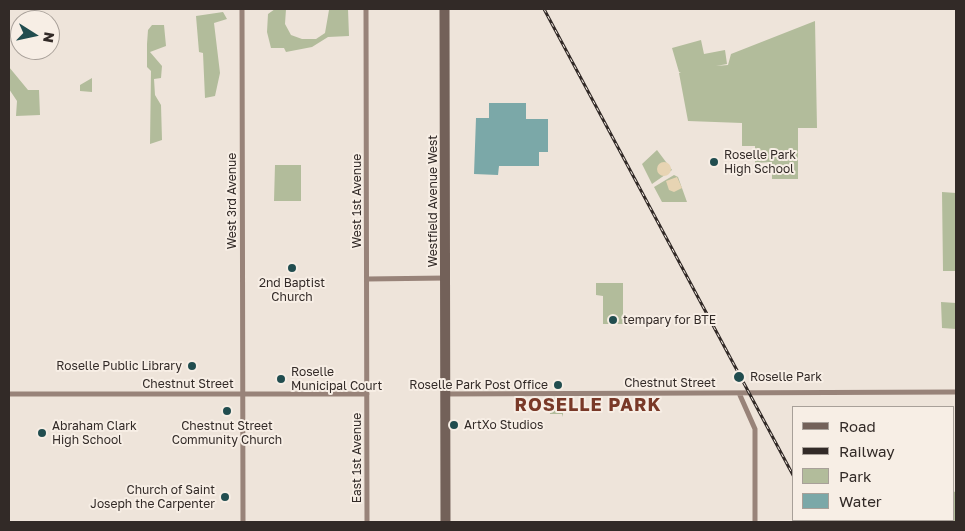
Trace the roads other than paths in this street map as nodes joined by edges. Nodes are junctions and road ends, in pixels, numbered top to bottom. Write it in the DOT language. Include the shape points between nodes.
graph roads {
  1 [pos="242,9"];
  2 [pos="366,9"];
  3 [pos="442,9"];
  4 [pos="447,9"];
  5 [pos="445,134"];
  6 [pos="445,278"];
  7 [pos="367,279"];
  8 [pos="956,392"];
  9 [pos="739,393"];
  10 [pos="9,394"];
  11 [pos="242,394"];
  12 [pos="367,394"];
  13 [pos="446,394"];
  14 [pos="243,522"];
  15 [pos="367,522"];
  16 [pos="443,522"];
  17 [pos="448,522"];
  18 [pos="754,522"];
  1 -- 11 [label="street, West 3rd Avenue"];
  2 -- 7 [label="street, West 1st Avenue"];
  3 -- 5 [label="main road, Westfield Avenue West"];
  4 -- 5 [label="main road, Westfield Avenue West"];
  5 -- 6 [label="main road, Westfield Avenue West"];
  6 -- 7 [label="street"];
  6 -- 13 [label="main road, Westfield Avenue West"];
  7 -- 12 [label="street, West 1st Avenue"];
  8 -- 9 [label="street, Chestnut Street"];
  9 -- 13 [label="street, Chestnut Street"];
  9 -- 18 [label="street" via="755,429"];
  10 -- 11 [label="street, Chestnut Street"];
  11 -- 12 [label="street, Chestnut Street"];
  11 -- 14 [label="street, West 3rd Avenue"];
  12 -- 15 [label="street, East 1st Avenue"];
  13 -- 16 [label="main road"];
  13 -- 17 [label="main road"];
}
